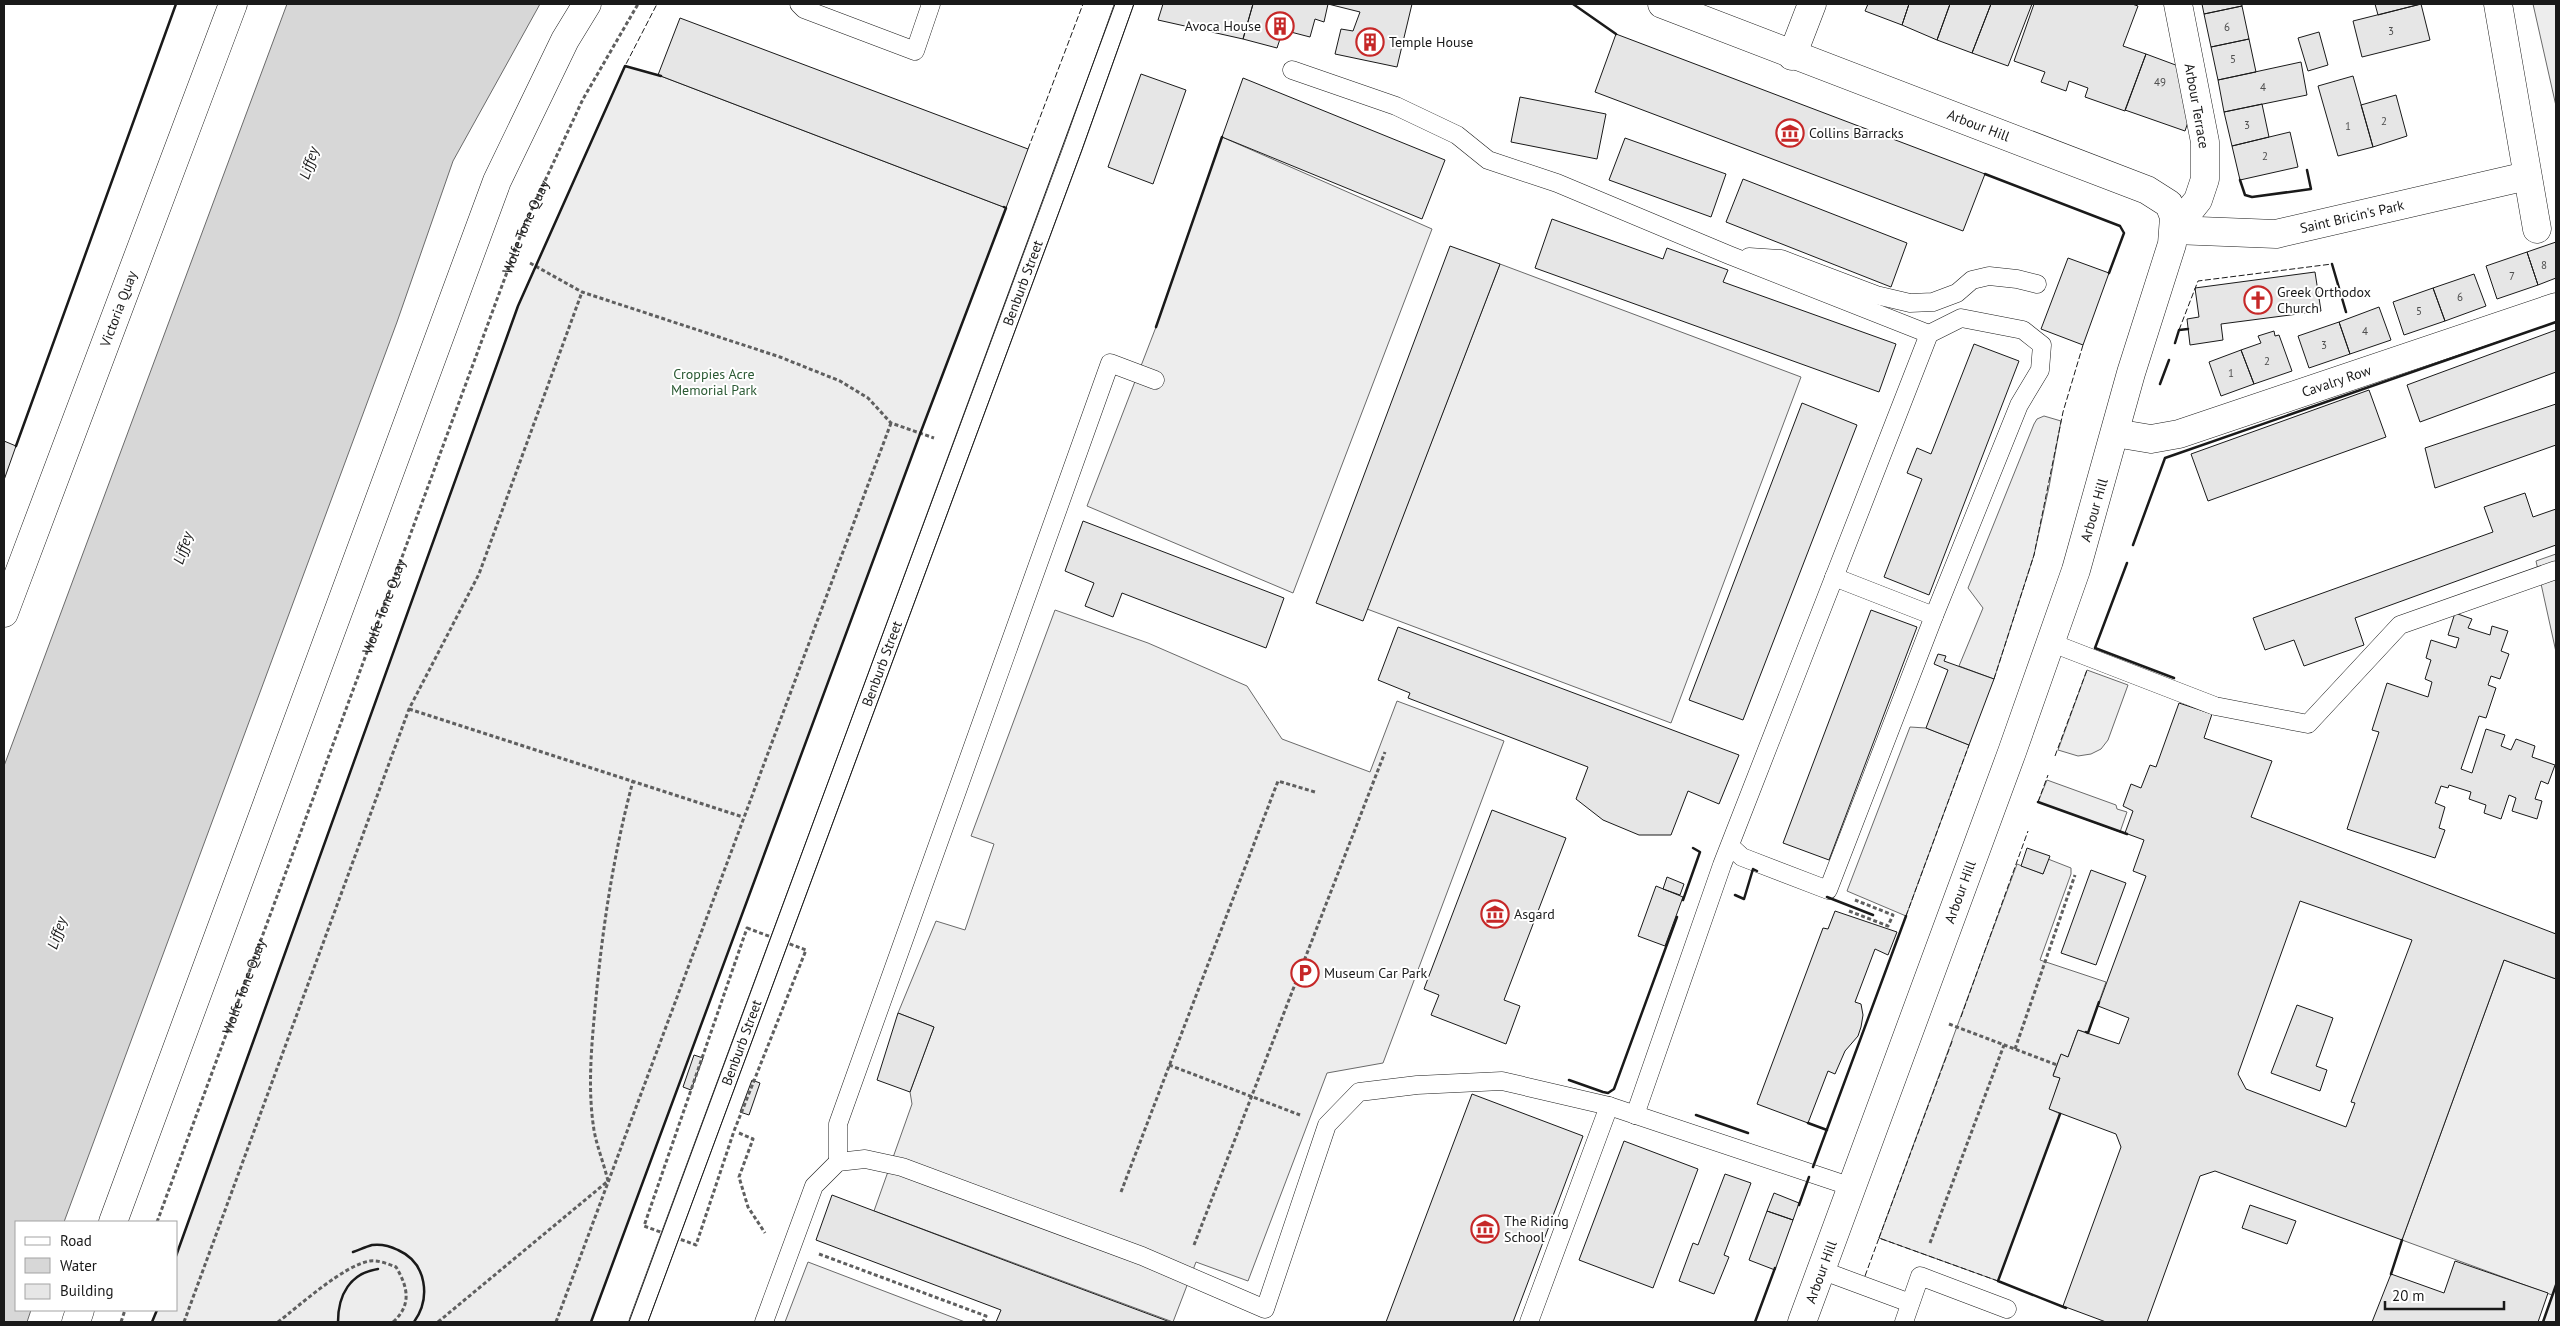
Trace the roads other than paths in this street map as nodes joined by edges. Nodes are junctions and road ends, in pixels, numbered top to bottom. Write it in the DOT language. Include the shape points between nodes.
graph roads {
  1 [pos="233,4"];
  2 [pos="587,4"];
  3 [pos="799,4"];
  4 [pos="931,4"];
  5 [pos="1124,4"];
  6 [pos="1662,4"];
  7 [pos="1812,4"];
  8 [pos="2178,4"];
  9 [pos="2498,4"];
  10 [pos="1792,56"];
  11 [pos="1292,70"];
  12 [pos="2527,176"];
  13 [pos="2537,229"];
  14 [pos="2174,230"];
  15 [pos="1729,255"];
  16 [pos="2037,284"];
  17 [pos="2556,307"];
  18 [pos="1929,334"];
  19 [pos="1155,380"];
  20 [pos="2115,434"];
  21 [pos="2556,570"];
  22 [pos="1834,577"];
  23 [pos="4,613"];
  24 [pos="1934,616"];
  25 [pos="2052,643"];
  26 [pos="1730,846"];
  27 [pos="1609,1106"];
  28 [pos="1635,1115"];
  29 [pos="838,1162"];
  30 [pos="1852,1188"];
  31 [pos="112,1221"];
  32 [pos="1821,1270"];
  33 [pos="1910,1303"];
  34 [pos="2007,1308"];
  35 [pos="638,1322"];
  36 [pos="764,1322"];
  37 [pos="1529,1322"];
  38 [pos="1802,1322"];
  39 [pos="1904,1322"];
  1 -- 23 [label="street, Victoria Quay"];
  2 -- 31 [label="street" via="565,40 494,190"];
  3 -- 4 [label="lane" via="804,9 915,51"];
  5 -- 35 [label="lane, Benburb Street" via="1074,147"];
  6 -- 10 [label="street, Arbour Hill"];
  7 -- 10 [label="street"];
  8 -- 14 [label="street, Arbour Terrace" via="2205,142 2205,179 2198,200"];
  9 -- 12 [label="street"];
  10 -- 14 [label="street, Arbour Hill" via="2147,190 2169,204"];
  11 -- 15 [label="lane" via="1396,106 1457,135 1488,160 1557,183"];
  12 -- 13 [label="street"];
  12 -- 14 [label="street, Saint Bricin's Park" via="2276,234"];
  14 -- 20 [label="street, Arbour Hill"];
  15 -- 16 [label="lane" via="1781,259 1876,295 1910,303 1933,302 1957,293 1972,280 1989,276 2017,278"];
  15 -- 18 [label="lane"];
  17 -- 20 [label="street, Cavalry Row" via="2179,434 2151,439"];
  18 -- 22 [label="lane"];
  18 -- 24 [label="lane" via="1961,318 2023,330 2042,345 2040,370 2019,405"];
  19 -- 29 [label="lane" via="1110,363 838,1124"];
  20 -- 25 [label="street, Arbour Hill"];
  21 -- 25 [label="lane" via="2400,625 2308,724 2215,706"];
  22 -- 24 [label="lane"];
  22 -- 26 [label="lane"];
  24 -- 26 [label="lane" via="1828,890 1742,857"];
  25 -- 30 [label="street, Arbour Hill"];
  26 -- 28 [label="lane"];
  27 -- 28 [label="lane"];
  27 -- 29 [label="lane" via="1502,1081 1417,1085 1359,1092 1327,1125 1265,1309 1142,1256 902,1167 865,1159"];
  27 -- 37 [label="lane"];
  28 -- 30 [label="lane"];
  29 -- 36 [label="lane" via="814,1186"];
  30 -- 32 [label="street, Arbour Hill"];
  32 -- 33 [label="lane"];
  32 -- 38 [label="street, Arbour Hill"];
  33 -- 34 [label="lane" via="1920,1276"];
  33 -- 39 [label="lane"];
}
